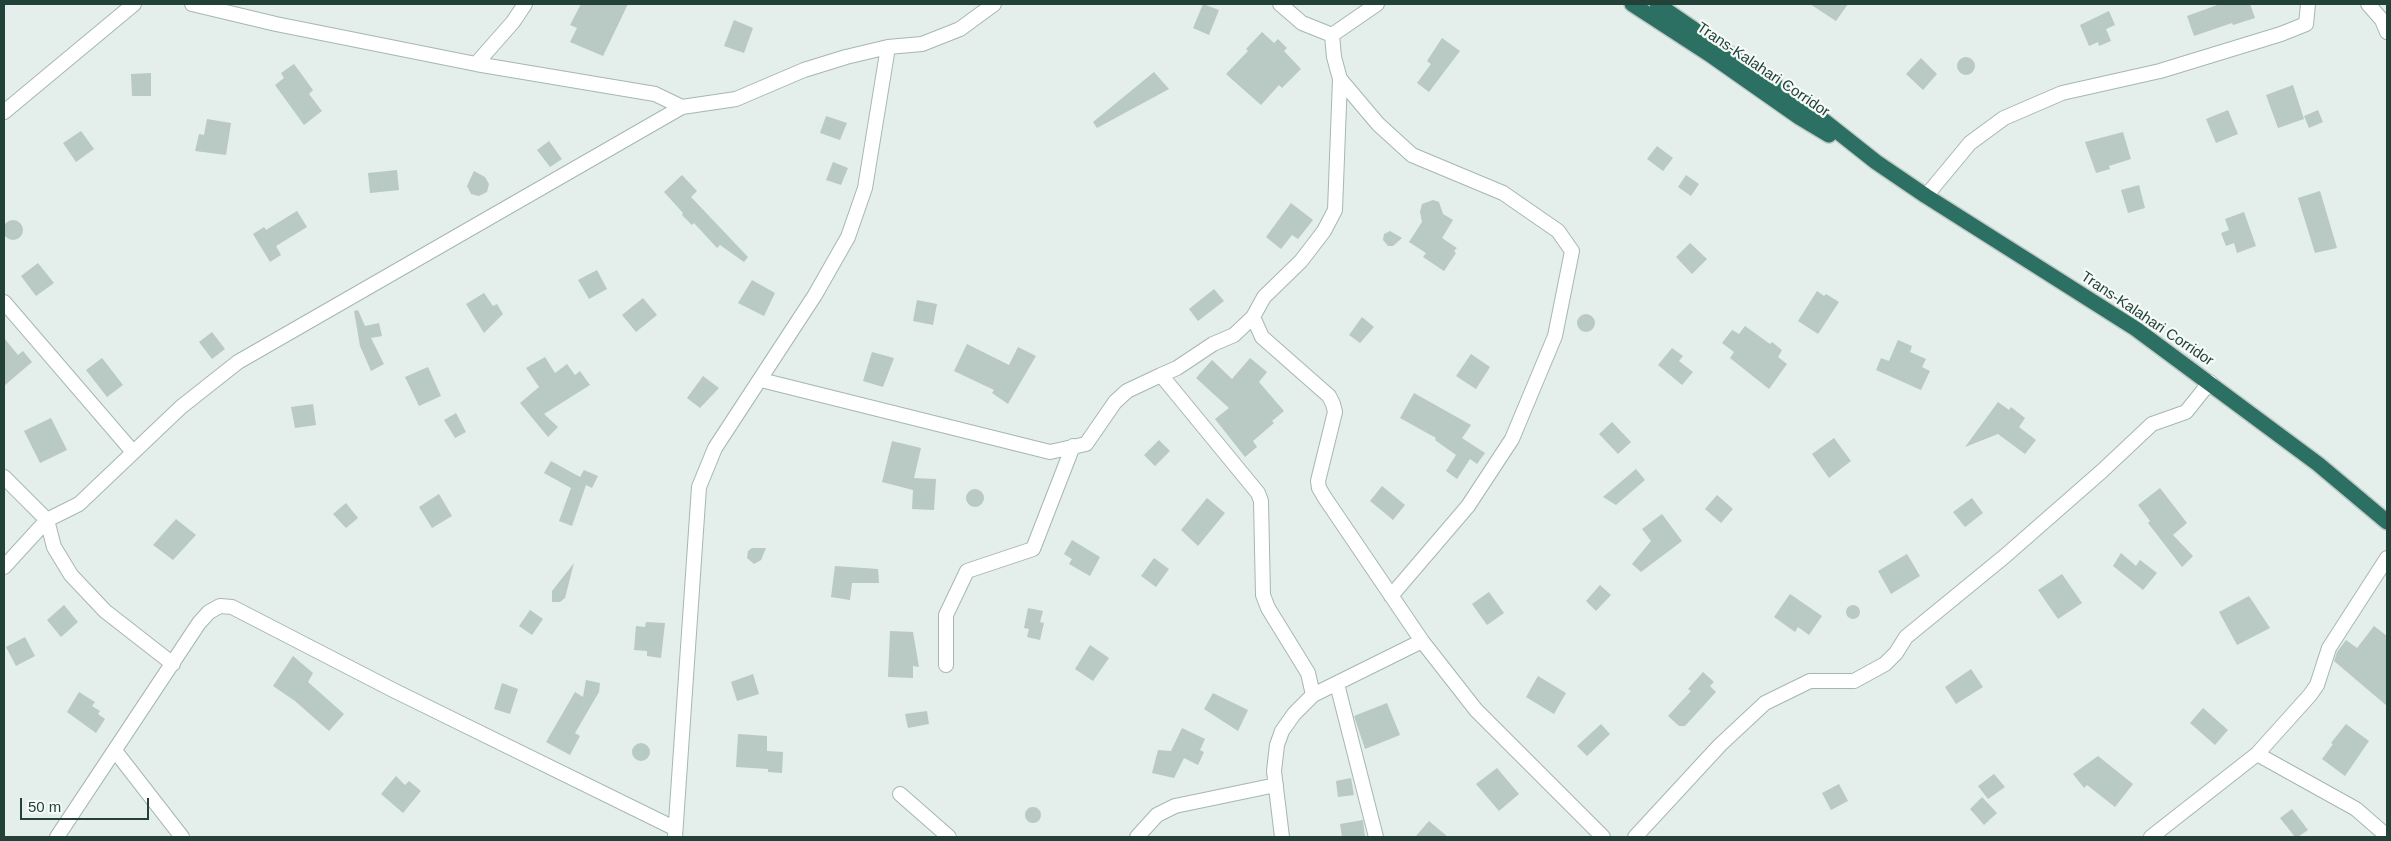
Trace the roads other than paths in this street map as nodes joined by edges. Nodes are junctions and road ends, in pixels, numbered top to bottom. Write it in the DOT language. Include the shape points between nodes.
graph roads {
  1 [pos="134,4"];
  2 [pos="192,4"];
  3 [pos="525,4"];
  4 [pos="994,4"];
  5 [pos="1280,4"];
  6 [pos="1377,4"];
  7 [pos="1632,4"];
  8 [pos="2308,4"];
  9 [pos="2368,4"];
  10 [pos="1661,5"];
  11 [pos="2385,22"];
  12 [pos="1332,35"];
  13 [pos="888,47"];
  14 [pos="476,64"];
  15 [pos="1340,79"];
  16 [pos="682,107"];
  17 [pos="4,112"];
  18 [pos="1876,162"];
  19 [pos="1926,196"];
  20 [pos="4,302"];
  21 [pos="1253,316"];
  22 [pos="1161,376"];
  23 [pos="761,380"];
  24 [pos="2210,382"];
  25 [pos="1073,446"];
  26 [pos="134,452"];
  27 [pos="4,477"];
  28 [pos="47,520"];
  29 [pos="2387,522"];
  30 [pos="2387,558"];
  31 [pos="4,566"];
  32 [pos="1391,596"];
  33 [pos="1422,641"];
  34 [pos="173,664"];
  35 [pos="946,665"];
  36 [pos="1337,684"];
  37 [pos="1313,695"];
  38 [pos="116,752"];
  39 [pos="2257,754"];
  40 [pos="1276,785"];
  41 [pos="900,794"];
  42 [pos="674,833"];
  43 [pos="2387,836"];
  44 [pos="57,837"];
  45 [pos="182,837"];
  46 [pos="949,837"];
  47 [pos="1137,837"];
  48 [pos="1282,837"];
  49 [pos="1376,837"];
  50 [pos="1604,837"];
  51 [pos="1635,837"];
  52 [pos="2151,837"];
  1 -- 17 [label="street"];
  2 -- 14 [label="street"];
  3 -- 14 [label="street"];
  4 -- 13 [label="street" via="960,29 922,44"];
  5 -- 12 [label="street" via="1302,22"];
  6 -- 12 [label="street"];
  7 -- 18 [label="highway, Trans-Kalahari Corridor" via="1799,117"];
  8 -- 19 [label="street" via="2306,24 2281,34 2160,71 2062,93 2004,118 1970,143"];
  9 -- 11 [label="street"];
  10 -- 18 [label="highway, Trans-Kalahari Corridor" via="1804,105"];
  12 -- 15 [label="street"];
  13 -- 16 [label="street" via="804,70 736,99"];
  13 -- 23 [label="street" via="864,188 848,237 816,295"];
  14 -- 16 [label="street" via="656,94"];
  15 -- 21 [label="street" via="1335,210 1324,231 1264,297"];
  15 -- 32 [label="street" via="1378,124 1412,155 1503,193 1558,231 1572,251 1555,336 1512,439 1468,506"];
  16 -- 26 [label="street" via="238,362 181,407"];
  18 -- 19 [label="highway, Trans-Kalahari Corridor"];
  19 -- 24 [label="highway, Trans-Kalahari Corridor" via="2136,329"];
  20 -- 26 [label="street"];
  21 -- 22 [label="street" via="1234,335"];
  21 -- 32 [label="street" via="1262,337 1333,404 1335,412 1318,488"];
  22 -- 25 [label="street" via="1127,391 1115,402 1086,444"];
  22 -- 37 [label="street" via="1258,493 1261,501 1263,595 1308,673"];
  23 -- 25 [label="street" via="1050,452"];
  23 -- 42 [label="street" via="716,448 699,487"];
  24 -- 29 [label="highway, Trans-Kalahari Corridor" via="2318,464"];
  24 -- 51 [label="street" via="2186,412 2152,424 2005,556 1906,636 1885,664 1854,681 1810,682 1765,703 1720,745"];
  25 -- 35 [label="street" via="1033,549 967,571 946,615"];
  26 -- 28 [label="street" via="79,504"];
  27 -- 28 [label="street"];
  28 -- 31 [label="street"];
  28 -- 34 [label="street" via="54,547 71,575 105,611"];
  30 -- 39 [label="street" via="2329,648 2317,685"];
  32 -- 33 [label="street"];
  33 -- 36 [label="street"];
  33 -- 50 [label="street" via="1476,710"];
  34 -- 38 [label="street"];
  34 -- 42 [label="street" via="208,612 220,606 232,607"];
  36 -- 37 [label="street"];
  36 -- 49 [label="street"];
  37 -- 40 [label="street" via="1282,731 1274,771"];
  38 -- 44 [label="street"];
  38 -- 45 [label="street"];
  39 -- 43 [label="street" via="2356,809"];
  39 -- 52 [label="street"];
  40 -- 47 [label="street" via="1174,806 1157,815"];
  40 -- 48 [label="street"];
  41 -- 46 [label="street"];
}
